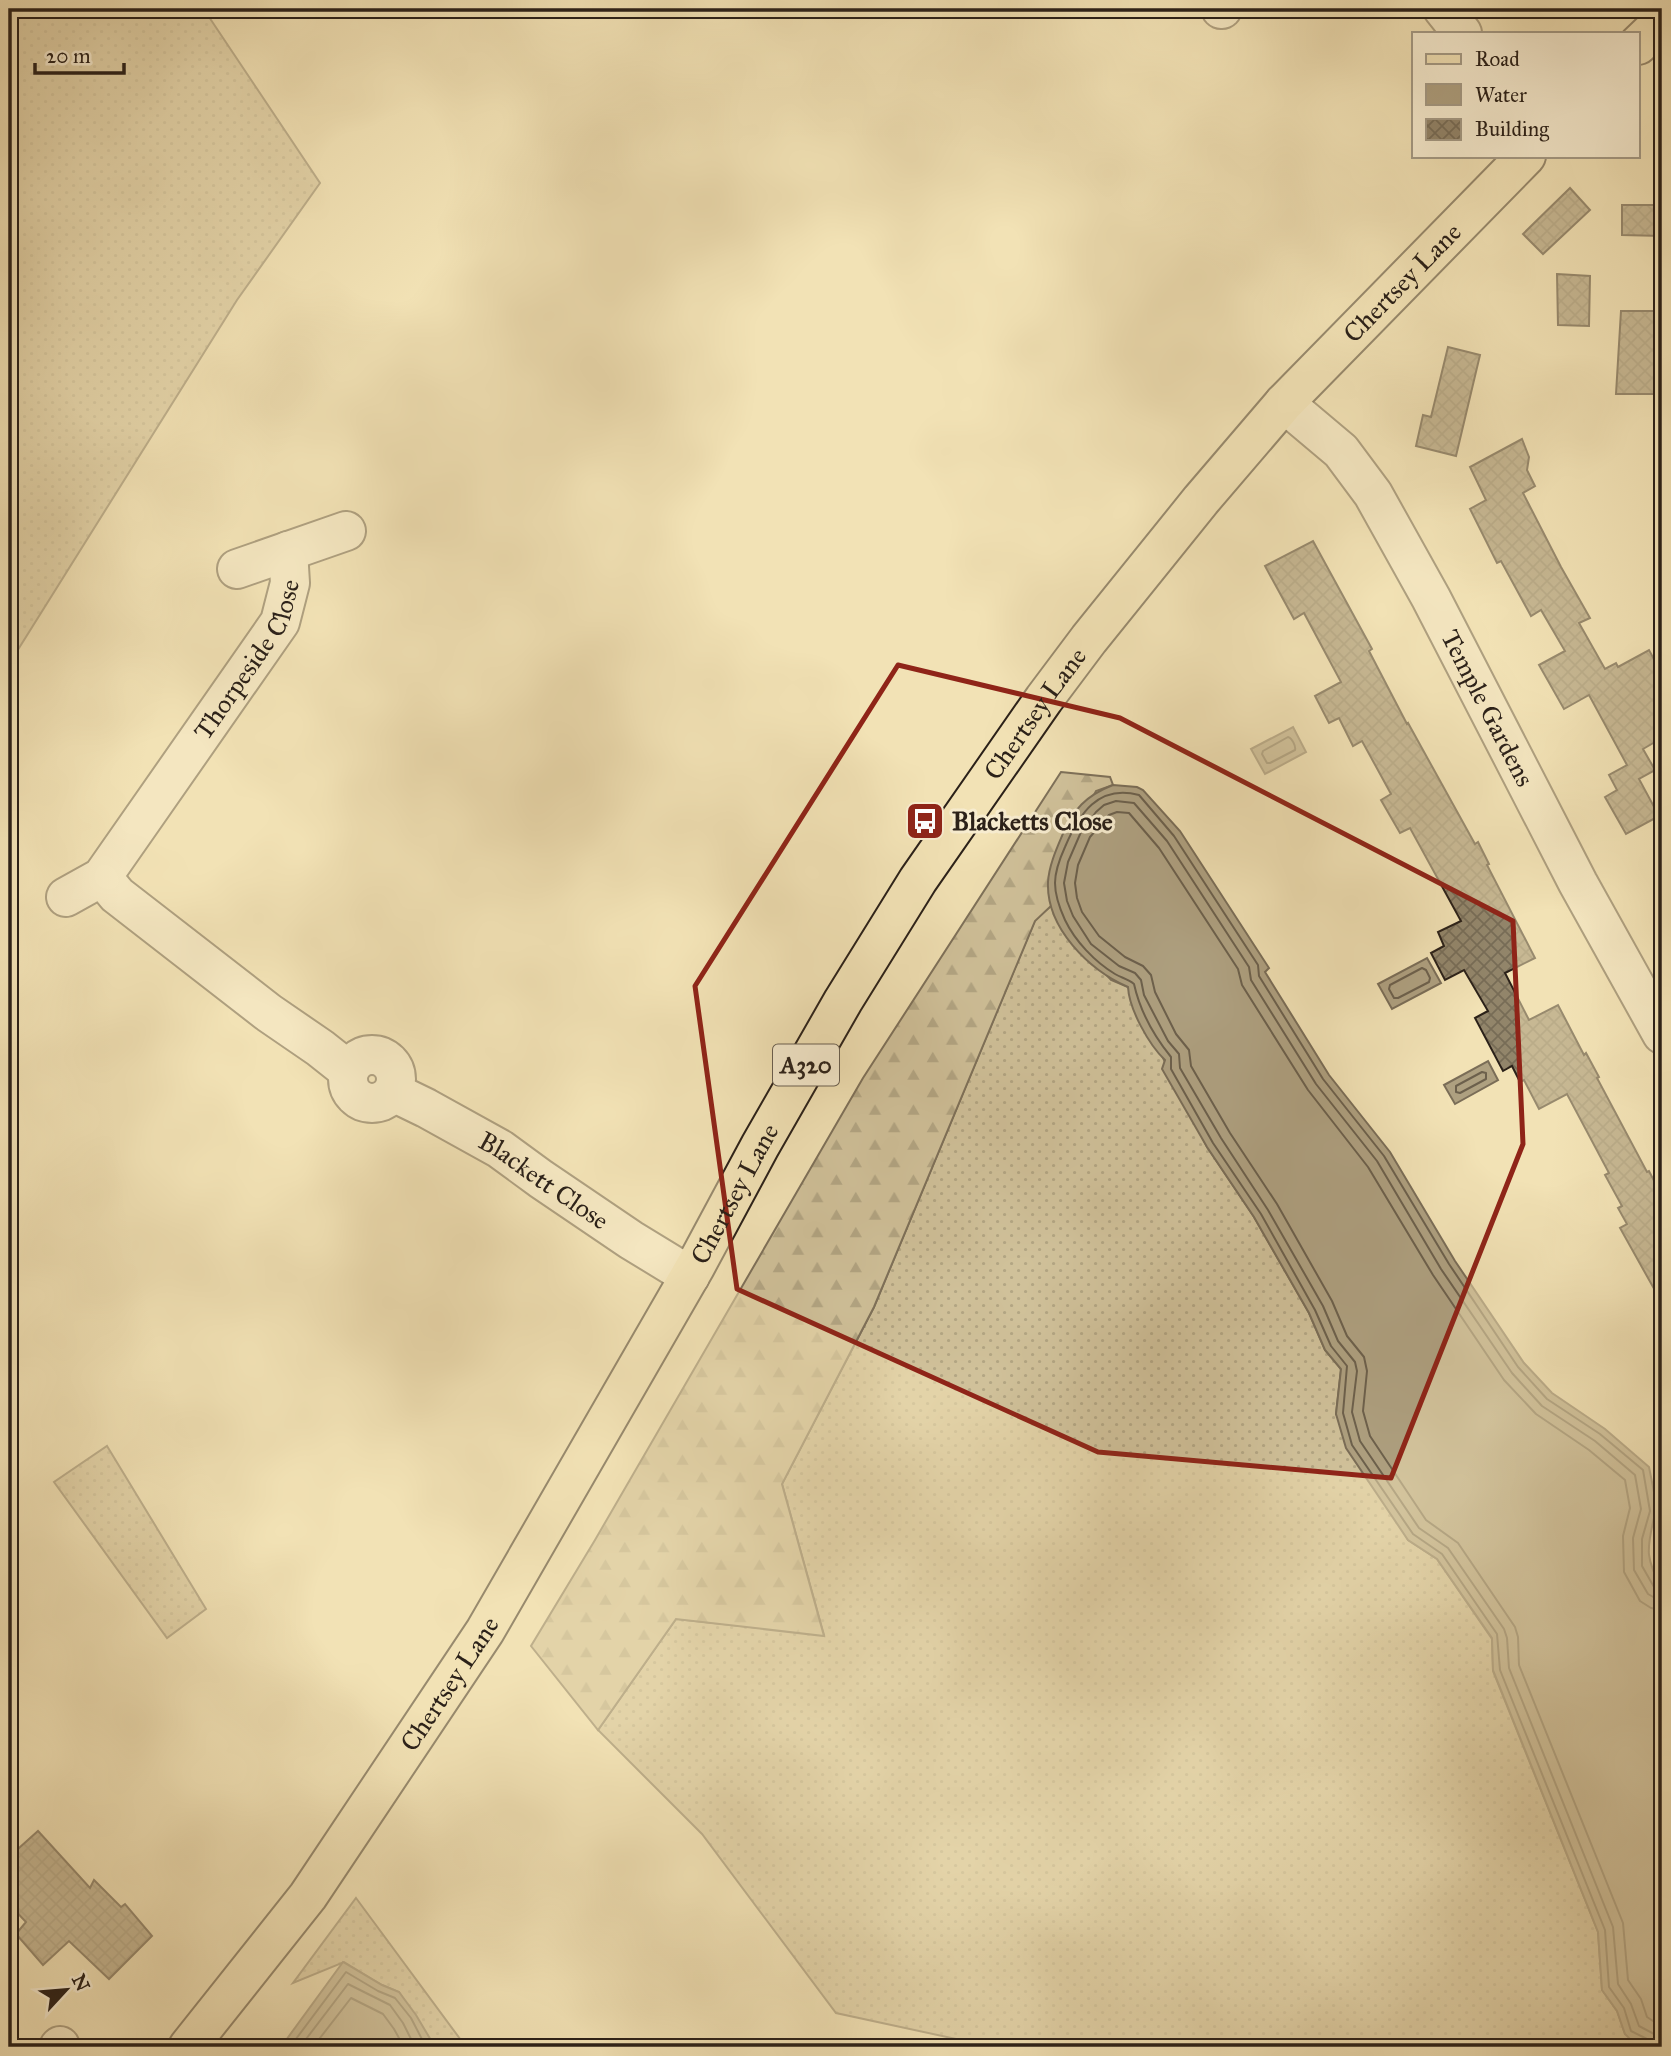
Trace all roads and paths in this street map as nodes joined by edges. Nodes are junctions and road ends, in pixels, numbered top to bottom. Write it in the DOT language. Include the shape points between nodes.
graph roads {
  1 [pos="1443,9"];
  2 [pos="1662,22"];
  3 [pos="1461,32"];
  4 [pos="1640,43"];
  5 [pos="1524,158"];
  6 [pos="1284,403"];
  7 [pos="346,531"];
  8 [pos="288,551"];
  9 [pos="237,569"];
  10 [pos="102,877"];
  11 [pos="66,898"];
  12 [pos="1662,1034"];
  13 [pos="690,1276"];
  14 [pos="188,2047"];
  1 -- 3 [label="street"];
  2 -- 4 [label="main road"];
  5 -- 6 [label="main road, Chertsey Lane / A320"];
  6 -- 12 [label="street, Temple Gardens" via="1341,451 1373,494"];
  6 -- 13 [label="main road, Chertsey Lane / A320" via="1090,639 924,871 843,1001"];
  7 -- 8 [label="street, Thorpeside Close"];
  8 -- 9 [label="street, Thorpeside Close"];
  8 -- 10 [label="street, Thorpeside Close" via="290,583 280,622"];
  10 -- 11 [label="street"];
  10 -- 13 [label="street, Blackett Close" via="117,895 349,1071 348,1085 358,1100 375,1104 393,1092 426,1108 500,1149"];
  13 -- 14 [label="main road, Chertsey Lane / A320" via="485,1631 308,1896"];
}
